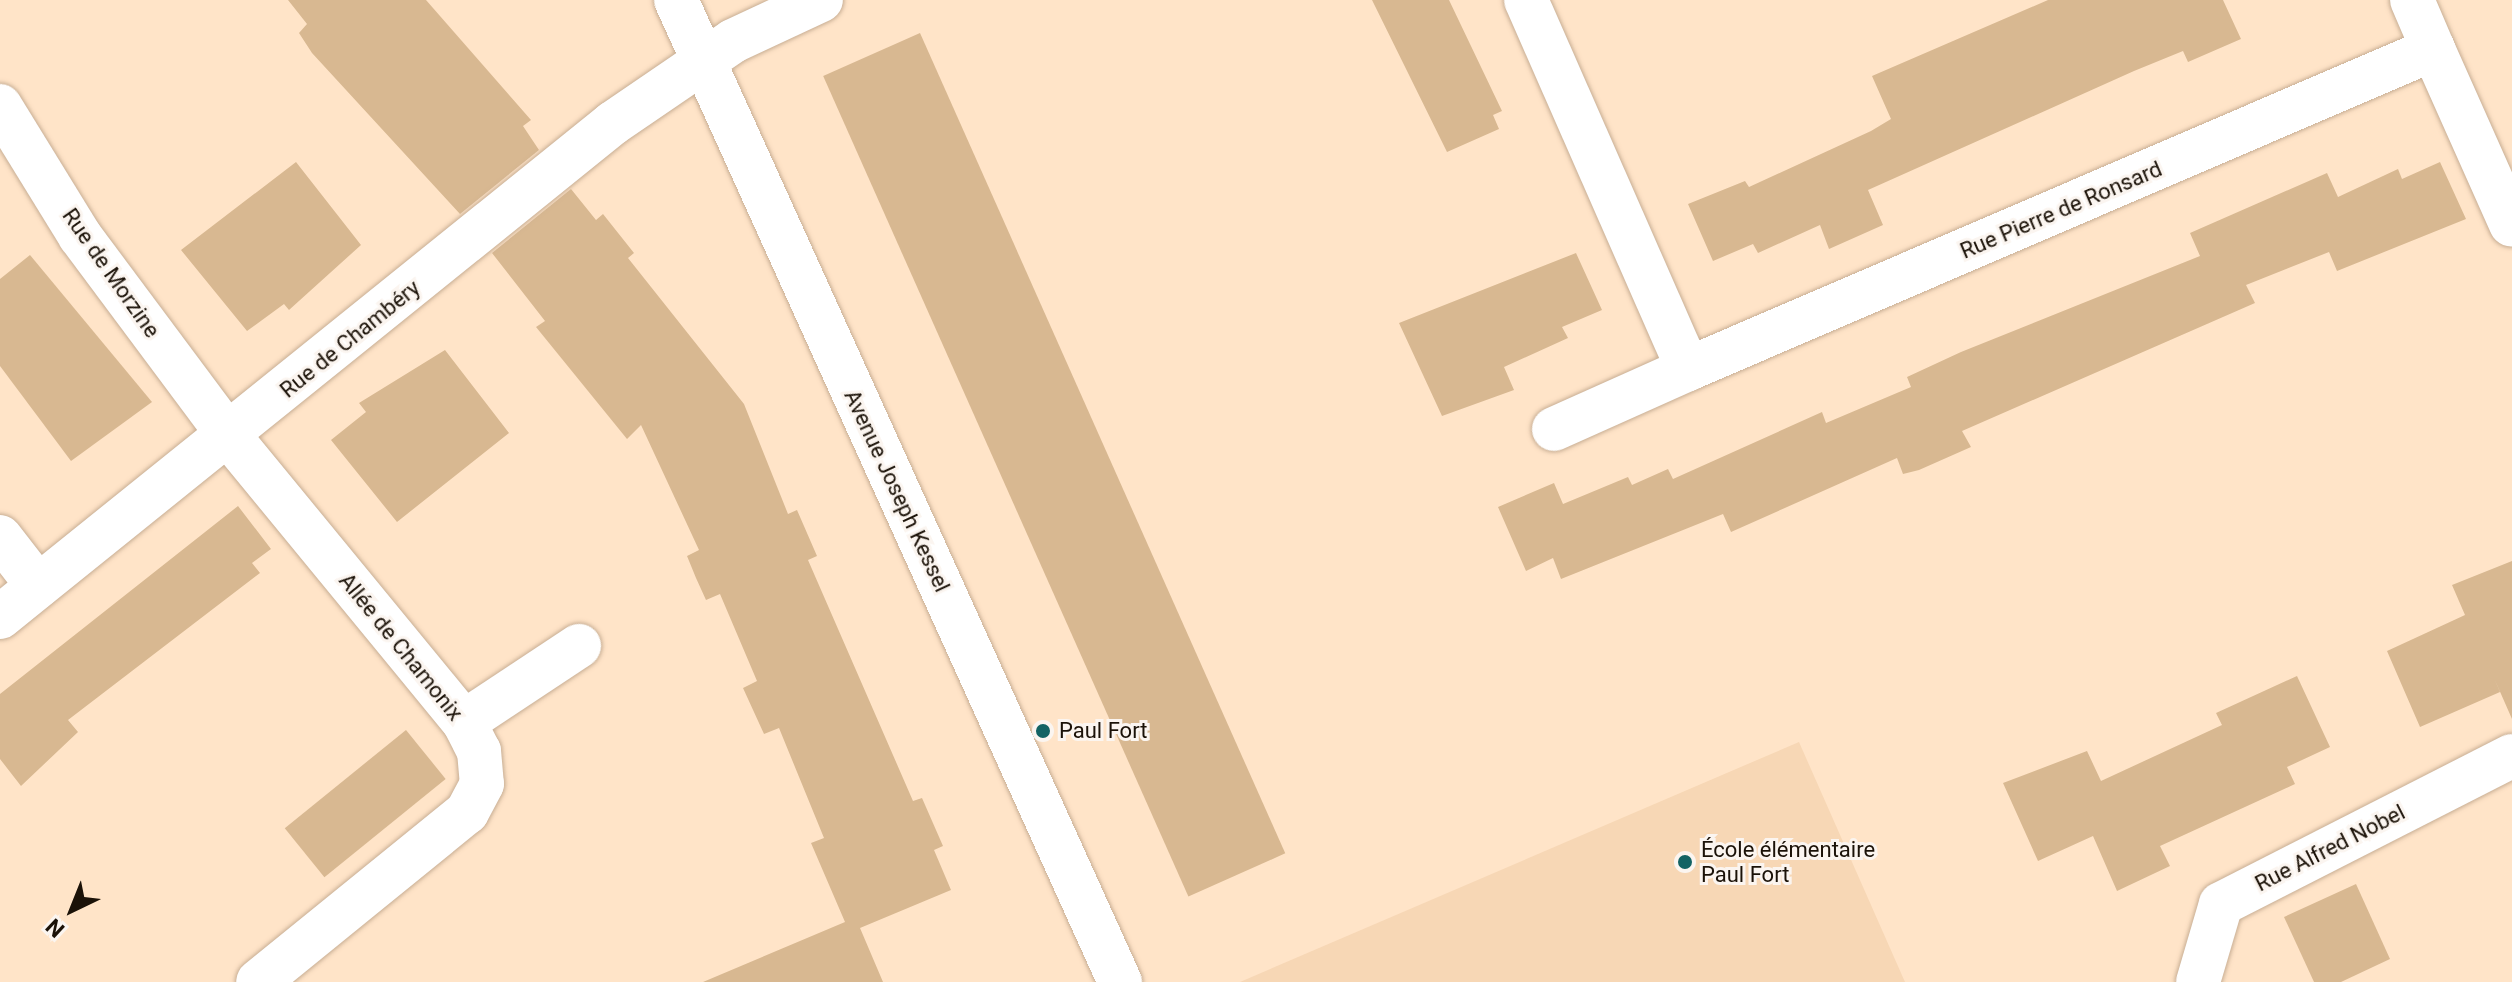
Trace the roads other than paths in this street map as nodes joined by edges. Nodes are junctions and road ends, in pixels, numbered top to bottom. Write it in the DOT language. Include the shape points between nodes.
graph roads {
  1 [pos="676,0"];
  2 [pos="821,0"];
  3 [pos="1526,0"];
  4 [pos="2412,0"];
  5 [pos="2433,49"];
  6 [pos="701,62"];
  7 [pos="0,106"];
  8 [pos="2511,224"];
  9 [pos="1688,369"];
  10 [pos="1554,429"];
  11 [pos="229,436"];
  12 [pos="0,537"];
  13 [pos="38,586"];
  14 [pos="0,617"];
  15 [pos="579,646"];
  16 [pos="464,722"];
  17 [pos="2512,756"];
  18 [pos="258,982"];
  19 [pos="1120,982"];
  20 [pos="2198,982"];
  1 -- 6 [label="street, Avenue Joseph Kessel"];
  2 -- 6 [label="street, Rue de Chambéry"];
  3 -- 9 [label="street"];
  4 -- 5 [label="street"];
  5 -- 8 [label="street"];
  5 -- 9 [label="street, Rue Pierre de Ronsard"];
  6 -- 11 [label="street, Rue de Chambéry" via="613,123"];
  6 -- 19 [label="street, Avenue Joseph Kessel"];
  7 -- 11 [label="street, Rue de Morzine" via="80,236"];
  9 -- 10 [label="street, Rue Pierre de Ronsard"];
  11 -- 13 [label="street, Rue de Chambéry"];
  11 -- 16 [label="street, Allée de Chamonix"];
  12 -- 13 [label="street"];
  13 -- 14 [label="street, Rue de Chambéry"];
  15 -- 16 [label="street"];
  16 -- 18 [label="street, Allée de Chamonix" via="479,751 482,784 467,812"];
  17 -- 20 [label="street, Rue Alfred Nobel" via="2221,904"];
}
